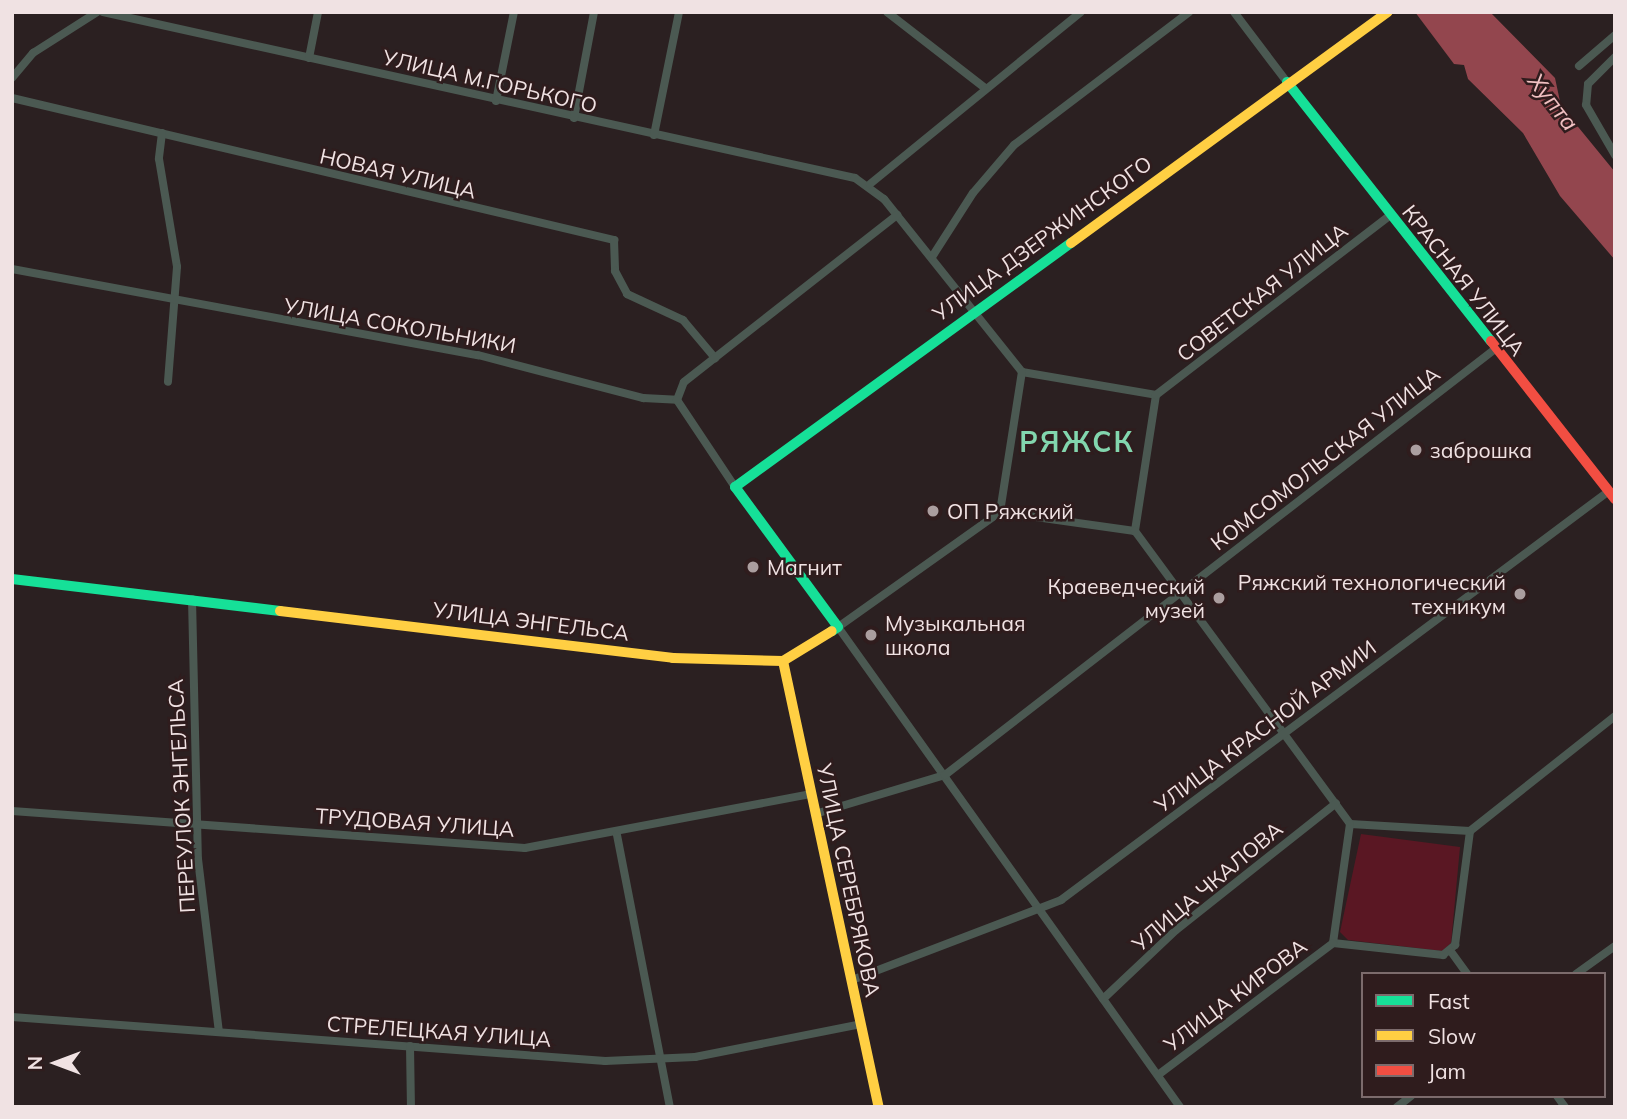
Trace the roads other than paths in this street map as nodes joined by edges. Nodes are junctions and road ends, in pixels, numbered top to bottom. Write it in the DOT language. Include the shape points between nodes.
graph roads {
  1 [pos="97,12"];
  2 [pos="103,12"];
  3 [pos="318,12"];
  4 [pos="514,12"];
  5 [pos="594,12"];
  6 [pos="678,12"];
  7 [pos="887,12"];
  8 [pos="1081,12"];
  9 [pos="1189,12"];
  10 [pos="1234,12"];
  11 [pos="1388,12"];
  12 [pos="1615,35"];
  13 [pos="1615,57"];
  14 [pos="309,58"];
  15 [pos="1579,66"];
  16 [pos="12,78"];
  17 [pos="1287,82"];
  18 [pos="985,88"];
  19 [pos="12,98"];
  20 [pos="496,101"];
  21 [pos="574,118"];
  22 [pos="162,134"];
  23 [pos="654,135"];
  24 [pos="1615,155"];
  25 [pos="870,184"];
  26 [pos="897,215"];
  27 [pos="1389,216"];
  28 [pos="932,257"];
  29 [pos="12,269"];
  30 [pos="175,299"];
  31 [pos="973,313"];
  32 [pos="1494,349"];
  33 [pos="715,358"];
  34 [pos="1022,372"];
  35 [pos="168,382"];
  36 [pos="1156,395"];
  37 [pos="677,400"];
  38 [pos="736,487"];
  39 [pos="1612,495"];
  40 [pos="1000,512"];
  41 [pos="1135,531"];
  42 [pos="12,579"];
  43 [pos="1181,590"];
  44 [pos="192,599"];
  45 [pos="838,627"];
  46 [pos="783,662"];
  47 [pos="1615,716"];
  48 [pos="1284,734"];
  49 [pos="945,775"];
  50 [pos="810,794"];
  51 [pos="1336,803"];
  52 [pos="12,811"];
  53 [pos="815,814"];
  54 [pos="197,824"];
  55 [pos="1350,824"];
  56 [pos="1471,831"];
  57 [pos="617,835"];
  58 [pos="1042,911"];
  59 [pos="1333,943"];
  60 [pos="1615,946"];
  61 [pos="1452,953"];
  62 [pos="1466,972"];
  63 [pos="1579,972"];
  64 [pos="852,980"];
  65 [pos="1103,999"];
  66 [pos="12,1017"];
  67 [pos="861,1024"];
  68 [pos="219,1032"];
  69 [pos="410,1046"];
  70 [pos="658,1061"];
  71 [pos="1158,1075"];
  72 [pos="411,1107"];
  73 [pos="670,1107"];
  74 [pos="879,1107"];
  75 [pos="1180,1107"];
  1 -- 16 [label="street" via="33,52"];
  2 -- 14 [label="street, УЛИЦА М.ГОРЬКОГО"];
  3 -- 14 [label="street"];
  4 -- 20 [label="street"];
  5 -- 21 [label="street"];
  6 -- 23 [label="street"];
  7 -- 18 [label="street" via="954,58"];
  8 -- 18 [label="street"];
  9 -- 28 [label="street" via="1014,145"];
  10 -- 17 [label="street"];
  11 -- 17 [label="main road, УЛИЦА ДЗЕРЖИНСКОГО"];
  12 -- 15 [label="street"];
  13 -- 24 [label="street" via="1588,84 1586,105"];
  14 -- 20 [label="street, УЛИЦА М.ГОРЬКОГО"];
  17 -- 27 [label="main road, КРАСНАЯ УЛИЦА"];
  17 -- 31 [label="main road, УЛИЦА ДЗЕРЖИНСКОГО"];
  18 -- 25 [label="street"];
  19 -- 22 [label="street, НОВАЯ УЛИЦА"];
  20 -- 21 [label="street, УЛИЦА М.ГОРЬКОГО"];
  21 -- 23 [label="street, УЛИЦА М.ГОРЬКОГО"];
  22 -- 30 [label="street"];
  22 -- 33 [label="street, НОВАЯ УЛИЦА" via="614,240 615,271 627,293 683,320"];
  23 -- 25 [label="street, УЛИЦА М.ГОРЬКОГО"];
  25 -- 26 [label="street"];
  26 -- 28 [label="street"];
  26 -- 33 [label="street"];
  27 -- 32 [label="main road, КРАСНАЯ УЛИЦА"];
  27 -- 36 [label="street, СОВЕТСКАЯ УЛИЦА"];
  28 -- 31 [label="street"];
  29 -- 30 [label="street, УЛИЦА СОКОЛЬНИКИ"];
  30 -- 35 [label="street"];
  30 -- 37 [label="street, УЛИЦА СОКОЛЬНИКИ" via="478,355 643,398"];
  31 -- 34 [label="street"];
  31 -- 38 [label="main road, УЛИЦА ДЗЕРЖИНСКОГО"];
  32 -- 39 [label="main road, КРАСНАЯ УЛИЦА"];
  32 -- 43 [label="street, КОМСОМОЛЬСКАЯ УЛИЦА"];
  33 -- 37 [label="street" via="684,382"];
  34 -- 36 [label="street"];
  34 -- 40 [label="street"];
  36 -- 41 [label="street"];
  37 -- 38 [label="street"];
  38 -- 45 [label="main road"];
  39 -- 48 [label="street, УЛИЦА КРАСНОЙ АРМИИ"];
  40 -- 41 [label="street"];
  40 -- 45 [label="street"];
  41 -- 43 [label="street"];
  42 -- 44 [label="main road, УЛИЦА ЭНГЕЛЬСА"];
  43 -- 48 [label="street"];
  43 -- 49 [label="street, КОМСОМОЛЬСКАЯ УЛИЦА"];
  44 -- 46 [label="main road, УЛИЦА ЭНГЕЛЬСА" via="673,658"];
  44 -- 54 [label="street, ПЕРЕУЛОК ЭНГЕЛЬСА"];
  45 -- 46 [label="main road"];
  45 -- 49 [label="street"];
  46 -- 50 [label="main road, УЛИЦА СЕРЕБРЯКОВА"];
  47 -- 56 [label="street"];
  48 -- 51 [label="street"];
  48 -- 58 [label="street, УЛИЦА КРАСНОЙ АРМИИ"];
  49 -- 53 [label="street"];
  49 -- 58 [label="street"];
  50 -- 53 [label="main road, УЛИЦА СЕРЕБРЯКОВА"];
  50 -- 57 [label="street, ТРУДОВАЯ УЛИЦА"];
  51 -- 55 [label="street"];
  51 -- 65 [label="street, УЛИЦА ЧКАЛОВА" via="1176,930"];
  52 -- 54 [label="street, ТРУДОВАЯ УЛИЦА"];
  53 -- 64 [label="main road, УЛИЦА СЕРЕБРЯКОВА"];
  54 -- 57 [label="street, ТРУДОВАЯ УЛИЦА" via="525,848"];
  54 -- 68 [label="street, ПЕРЕУЛОК ЭНГЕЛЬСА"];
  55 -- 56 [label="street"];
  55 -- 59 [label="street"];
  56 -- 61 [label="street"];
  57 -- 70 [label="street"];
  58 -- 64 [label="street, УЛИЦА КРАСНОЙ АРМИИ"];
  58 -- 65 [label="street"];
  59 -- 61 [label="street"];
  59 -- 71 [label="street, УЛИЦА КИРОВА"];
  60 -- 63 [label="street"];
  61 -- 62 [label="street"];
  64 -- 67 [label="main road, УЛИЦА СЕРЕБРЯКОВА"];
  65 -- 71 [label="street"];
  66 -- 68 [label="street, СТРЕЛЕЦКАЯ УЛИЦА"];
  67 -- 70 [label="street, СТРЕЛЕЦКАЯ УЛИЦА"];
  67 -- 74 [label="main road, УЛИЦА СЕРЕБРЯКОВА"];
  68 -- 69 [label="street, СТРЕЛЕЦКАЯ УЛИЦА"];
  69 -- 70 [label="street, СТРЕЛЕЦКАЯ УЛИЦА"];
  69 -- 72 [label="street"];
  70 -- 73 [label="street"];
  71 -- 75 [label="street"];
}
